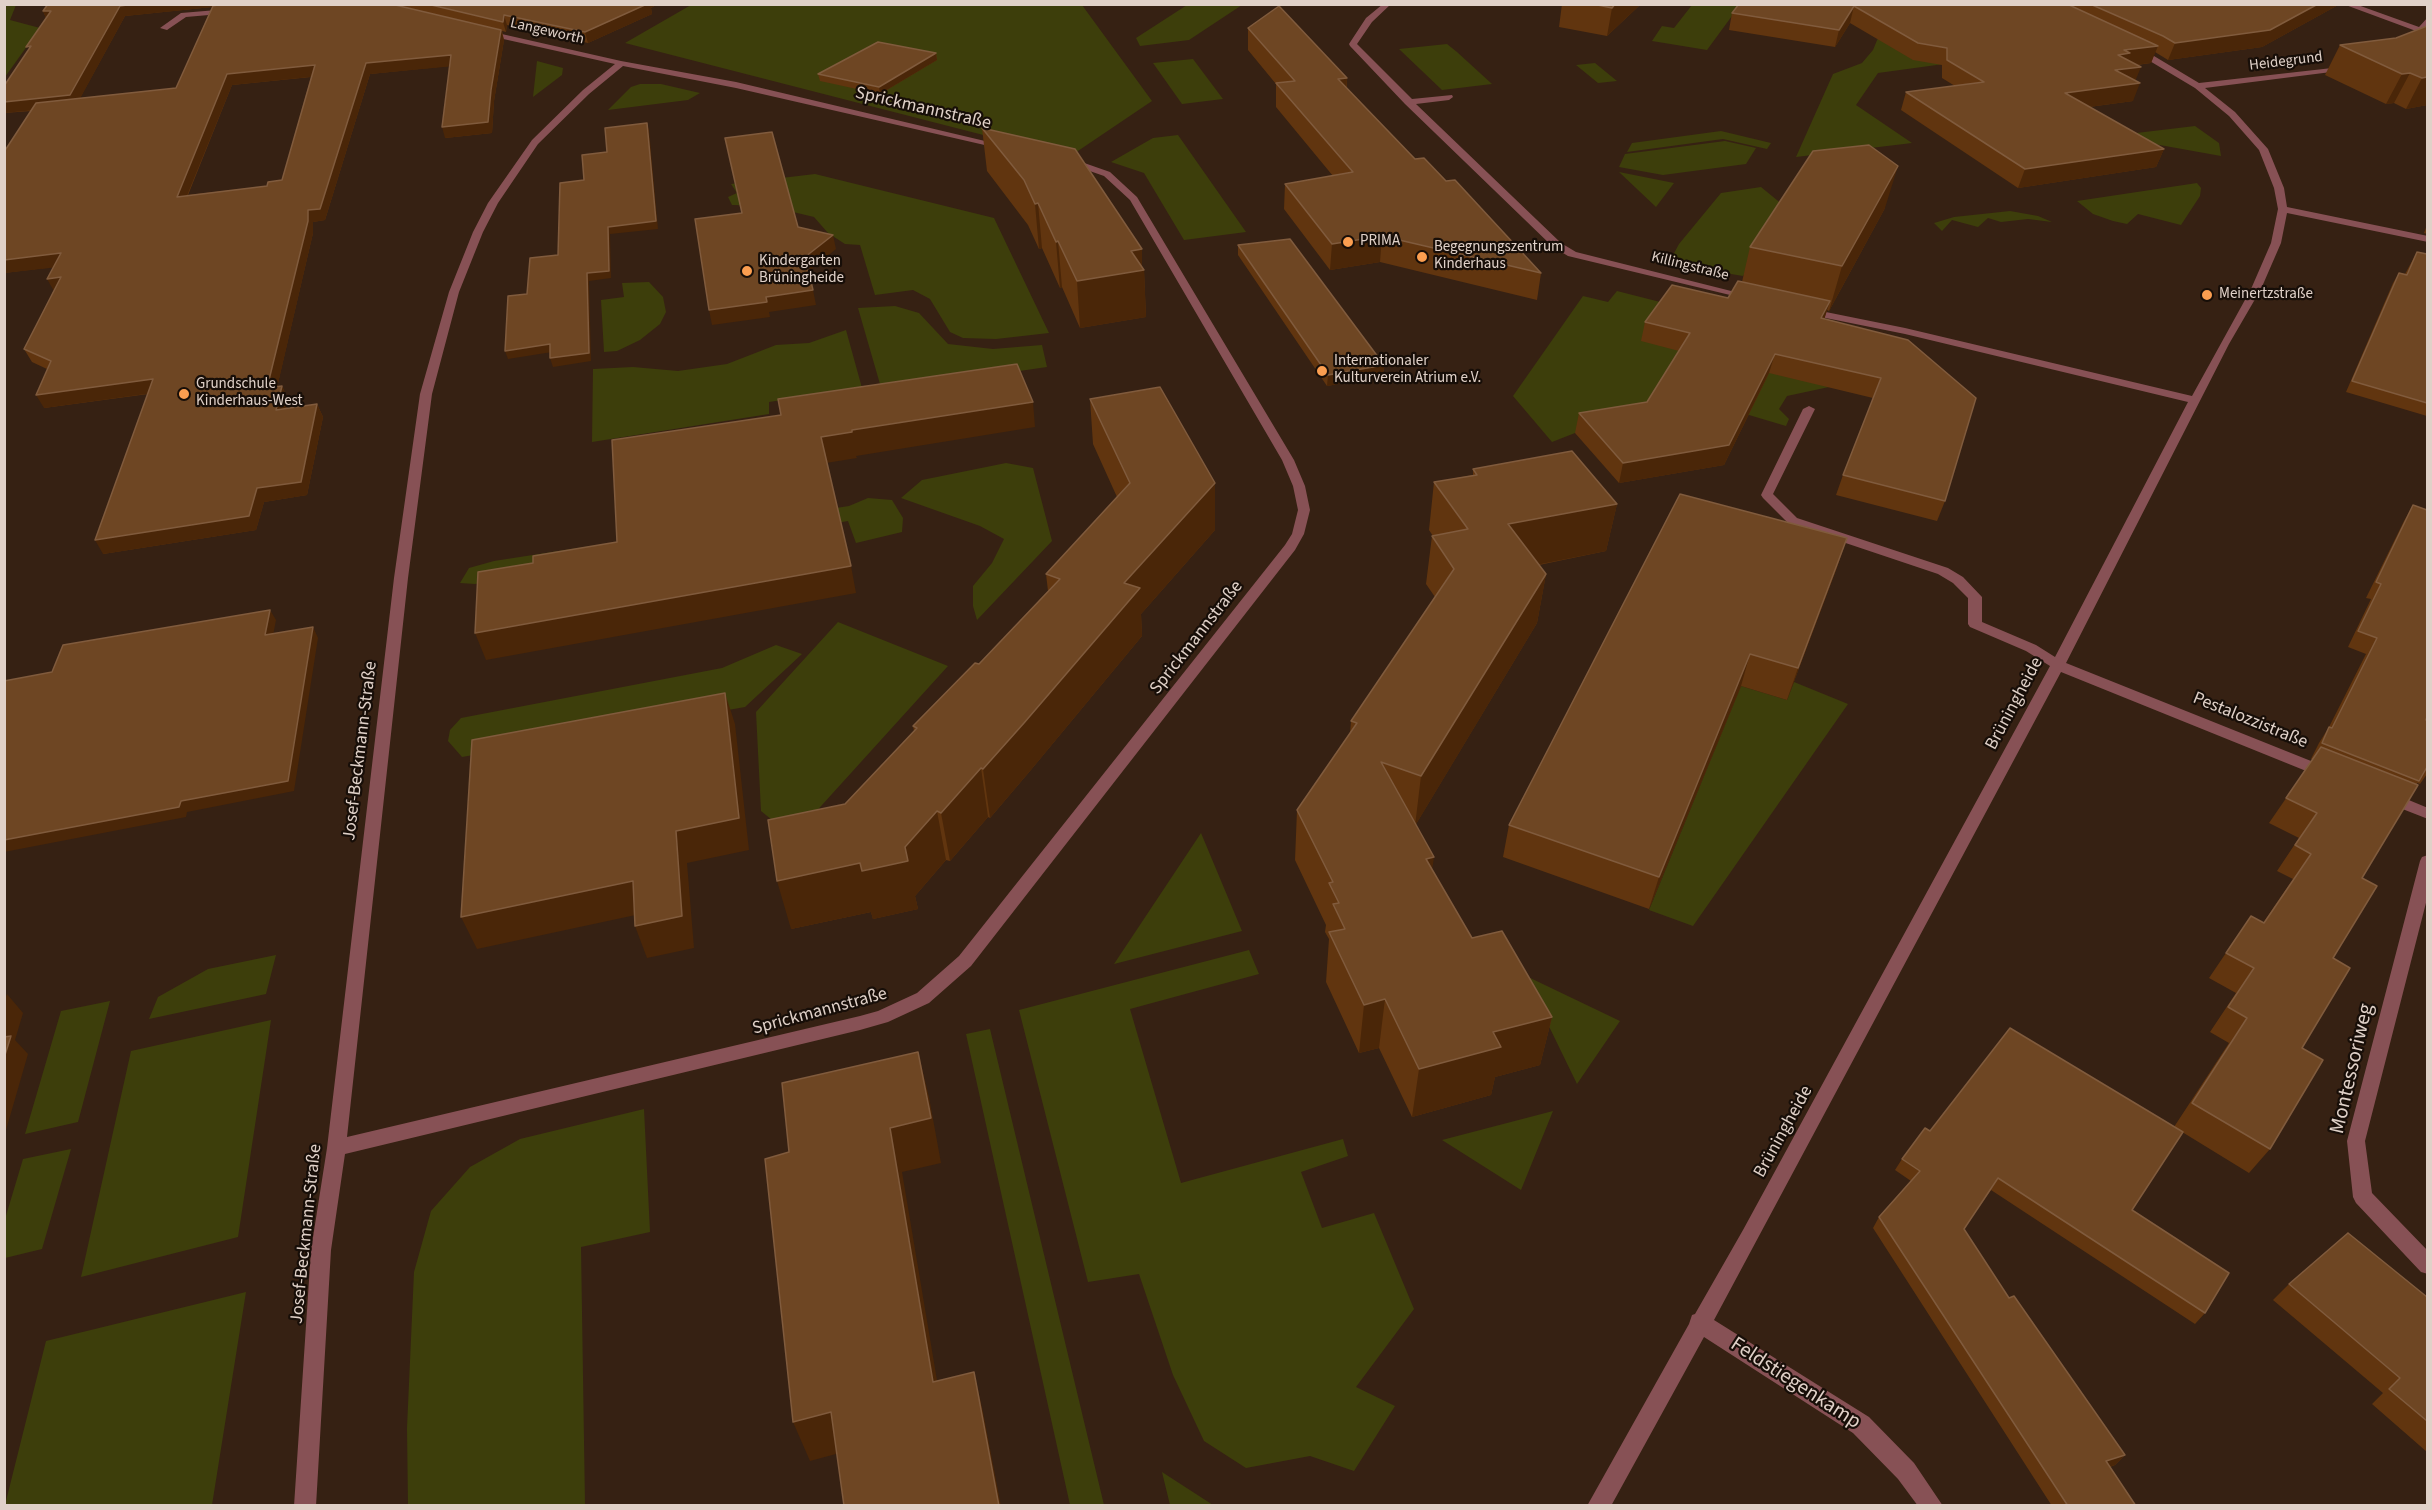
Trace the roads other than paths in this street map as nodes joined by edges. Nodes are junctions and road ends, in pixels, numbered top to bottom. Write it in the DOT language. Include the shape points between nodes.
graph roads {
  1 [pos="1388,4"];
  2 [pos="2346,4"];
  3 [pos="241,10"];
  4 [pos="2427,19"];
  5 [pos="164,28"];
  6 [pos="470,29"];
  7 [pos="2420,30"];
  8 [pos="2126,44"];
  9 [pos="2401,55"];
  10 [pos="621,63"];
  11 [pos="2354,67"];
  12 [pos="2198,86"];
  13 [pos="1449,97"];
  14 [pos="1408,102"];
  15 [pos="1020,150"];
  16 [pos="1054,158"];
  17 [pos="2283,209"];
  18 [pos="2427,239"];
  19 [pos="1757,300"];
  20 [pos="1791,308"];
  21 [pos="2195,400"];
  22 [pos="1809,409"];
  23 [pos="2058,665"];
  24 [pos="2341,779"];
  25 [pos="2374,792"];
  26 [pos="2427,814"];
  27 [pos="2427,861"];
  28 [pos="336,1148"];
  29 [pos="2427,1265"];
  30 [pos="1699,1322"];
  31 [pos="305,1506"];
  32 [pos="1598,1506"];
  33 [pos="1932,1506"];
  1 -- 14 [label="street, Killingstraße" via="1369,20 1353,44"];
  2 -- 7 [label="street"];
  3 -- 5 [label="street" via="184,15"];
  4 -- 7 [label="street"];
  6 -- 10 [label="street, Langeworth"];
  7 -- 9 [label="street" via="2408,52"];
  8 -- 12 [label="street, Brüningheide"];
  10 -- 15 [label="street, Sprickmannstraße" via="736,85"];
  10 -- 28 [label="street, Josef-Beckmann-Straße" via="558,118 513,171 478,232 439,343 426,394 401,578"];
  11 -- 12 [label="street, Heidegrund"];
  12 -- 17 [label="street, Brüningheide" via="2232,114 2263,149"];
  13 -- 14 [label="street"];
  14 -- 19 [label="street, Killingstraße" via="1540,231 1572,254"];
  16 -- 28 [label="street, Sprickmannstraße" via="1107,174 1134,199 1294,471 1304,510 1290,547 965,961 923,998 860,1023"];
  17 -- 18 [label="street"];
  17 -- 21 [label="street, Brüningheide" via="2276,243 2256,289"];
  20 -- 21 [label="street"];
  21 -- 23 [label="street, Brüningheide"];
  22 -- 23 [label="street, Pestalozzistraße" via="1767,495 1794,520 1943,571 1975,597 1975,624 2031,648"];
  23 -- 24 [label="street, Pestalozzistraße"];
  23 -- 30 [label="street, Brüningheide" via="1766,1206"];
  25 -- 26 [label="street"];
  27 -- 29 [label="street, Montessoriweg" via="2356,1141 2363,1197"];
  28 -- 31 [label="street, Josef-Beckmann-Straße" via="321,1250"];
  30 -- 32 [label="street, Brüningheide"];
  30 -- 33 [label="street, Feldstiegenkamp" via="1861,1425 1906,1471"];
}
